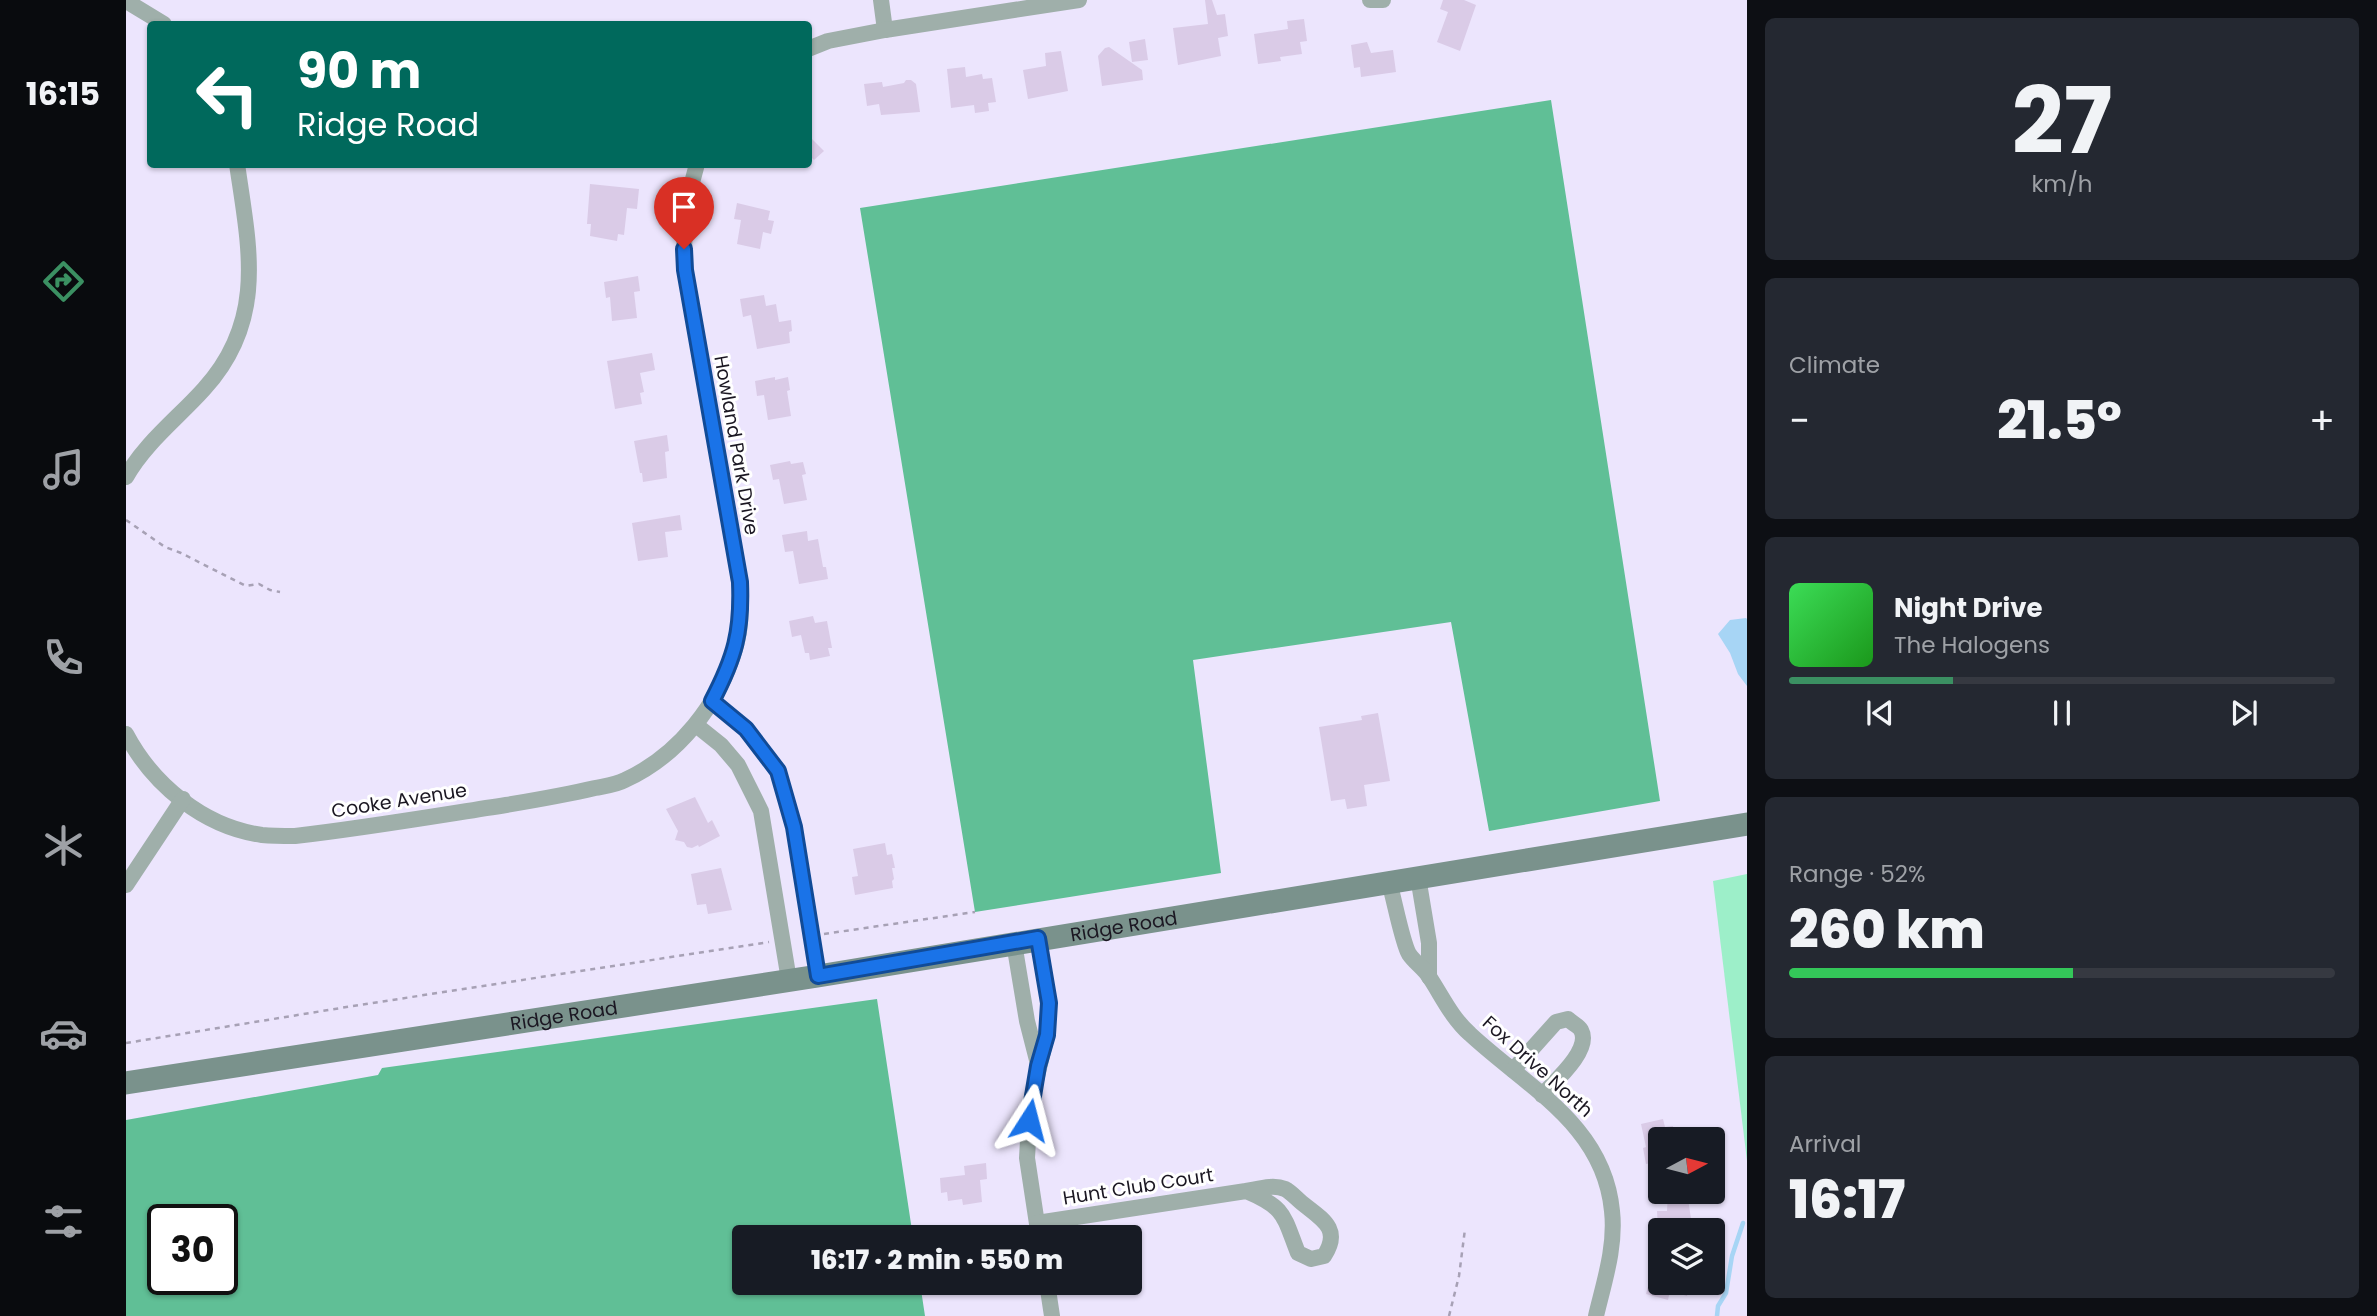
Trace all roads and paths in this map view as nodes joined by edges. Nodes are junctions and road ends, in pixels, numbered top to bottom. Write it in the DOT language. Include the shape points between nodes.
graph roads {
  1 [pos="881,0"];
  2 [pos="1079,0"];
  3 [pos="1370,0"];
  4 [pos="1383,0"];
  5 [pos="126,1"];
  6 [pos="159,21"];
  7 [pos="885,30"];
  8 [pos="812,47"];
  9 [pos="238,168"];
  10 [pos="697,168"];
  11 [pos="126,477"];
  12 [pos="126,520"];
  13 [pos="281,592"];
  14 [pos="712,701"];
  15 [pos="696,724"];
  16 [pos="126,734"];
  17 [pos="183,799"];
  18 [pos="1747,824"];
  19 [pos="1419,877"];
  20 [pos="1390,882"];
  21 [pos="126,885"];
  22 [pos="975,912"];
  23 [pos="811,936"];
  24 [pos="1038,938"];
  25 [pos="783,940"];
  26 [pos="1014,943"];
  27 [pos="818,976"];
  28 [pos="1429,976"];
  29 [pos="789,980"];
  30 [pos="126,1043"];
  31 [pos="1038,1066"];
  32 [pos="1513,1070"];
  33 [pos="126,1083"];
  34 [pos="1542,1095"];
  35 [pos="1246,1191"];
  36 [pos="1037,1225"];
  37 [pos="1065,1225"];
  38 [pos="1465,1229"];
  39 [pos="1049,1295"];
  40 [pos="1052,1316"];
  41 [pos="1450,1316"];
  42 [pos="1595,1316"];
  1 -- 7 [label="street"];
  2 -- 7 [label="street"];
  3 -- 4 [label="street"];
  5 -- 6 [label="street"];
  7 -- 8 [label="street"];
  9 -- 11 [label="street" via="251,270 242,324 212,379"];
  10 -- 14 [label="street, Howland Park Drive" via="683,232 685,270 741,605 736,649"];
  12 -- 13 [label="path" via="164,547 246,586 260,584"];
  14 -- 15 [label="street, Howland Park Drive"];
  14 -- 23 [label="street" via="746,729 778,771 794,827"];
  15 -- 17 [label="street, Cooke Avenue" via="671,750 623,782 553,798 332,832 262,835 228,827"];
  15 -- 25 [label="street" via="738,765 761,811"];
  16 -- 17 [label="street, Cooke Avenue" via="155,777"];
  17 -- 21 [label="street"];
  18 -- 19 [label="street, Ridge Road"];
  19 -- 20 [label="street, Ridge Road"];
  19 -- 28 [label="street, Fox Drive North"];
  20 -- 24 [label="street, Ridge Road"];
  20 -- 28 [label="street, Fox Drive North" via="1408,952"];
  22 -- 23 [label="path"];
  23 -- 27 [label="street"];
  24 -- 26 [label="street, Ridge Road"];
  24 -- 31 [label="street" via="1049,1003 1047,1035"];
  25 -- 29 [label="street"];
  25 -- 30 [label="path"];
  26 -- 27 [label="street, Ridge Road"];
  26 -- 31 [label="street"];
  27 -- 29 [label="street, Ridge Road"];
  28 -- 32 [label="street, Fox Drive North" via="1458,1021"];
  29 -- 33 [label="street, Ridge Road"];
  31 -- 36 [label="street" via="1027,1146"];
  32 -- 34 [label="street, Fox Drive North"];
  32 -- 34 [label="street" via="1556,1022 1568,1019 1581,1029 1580,1053"];
  34 -- 42 [label="street, Fox Drive North" via="1586,1138 1605,1173 1612,1212 1611,1245"];
  35 -- 35 [label="street, Hunt Club Court" via="1271,1201 1284,1216 1298,1253 1311,1259 1324,1256 1332,1245 1324,1221 1285,1189"];
  35 -- 37 [label="street, Hunt Club Court"];
  38 -- 41 [label="path"];
  39 -- 40 [label="street"];
}
